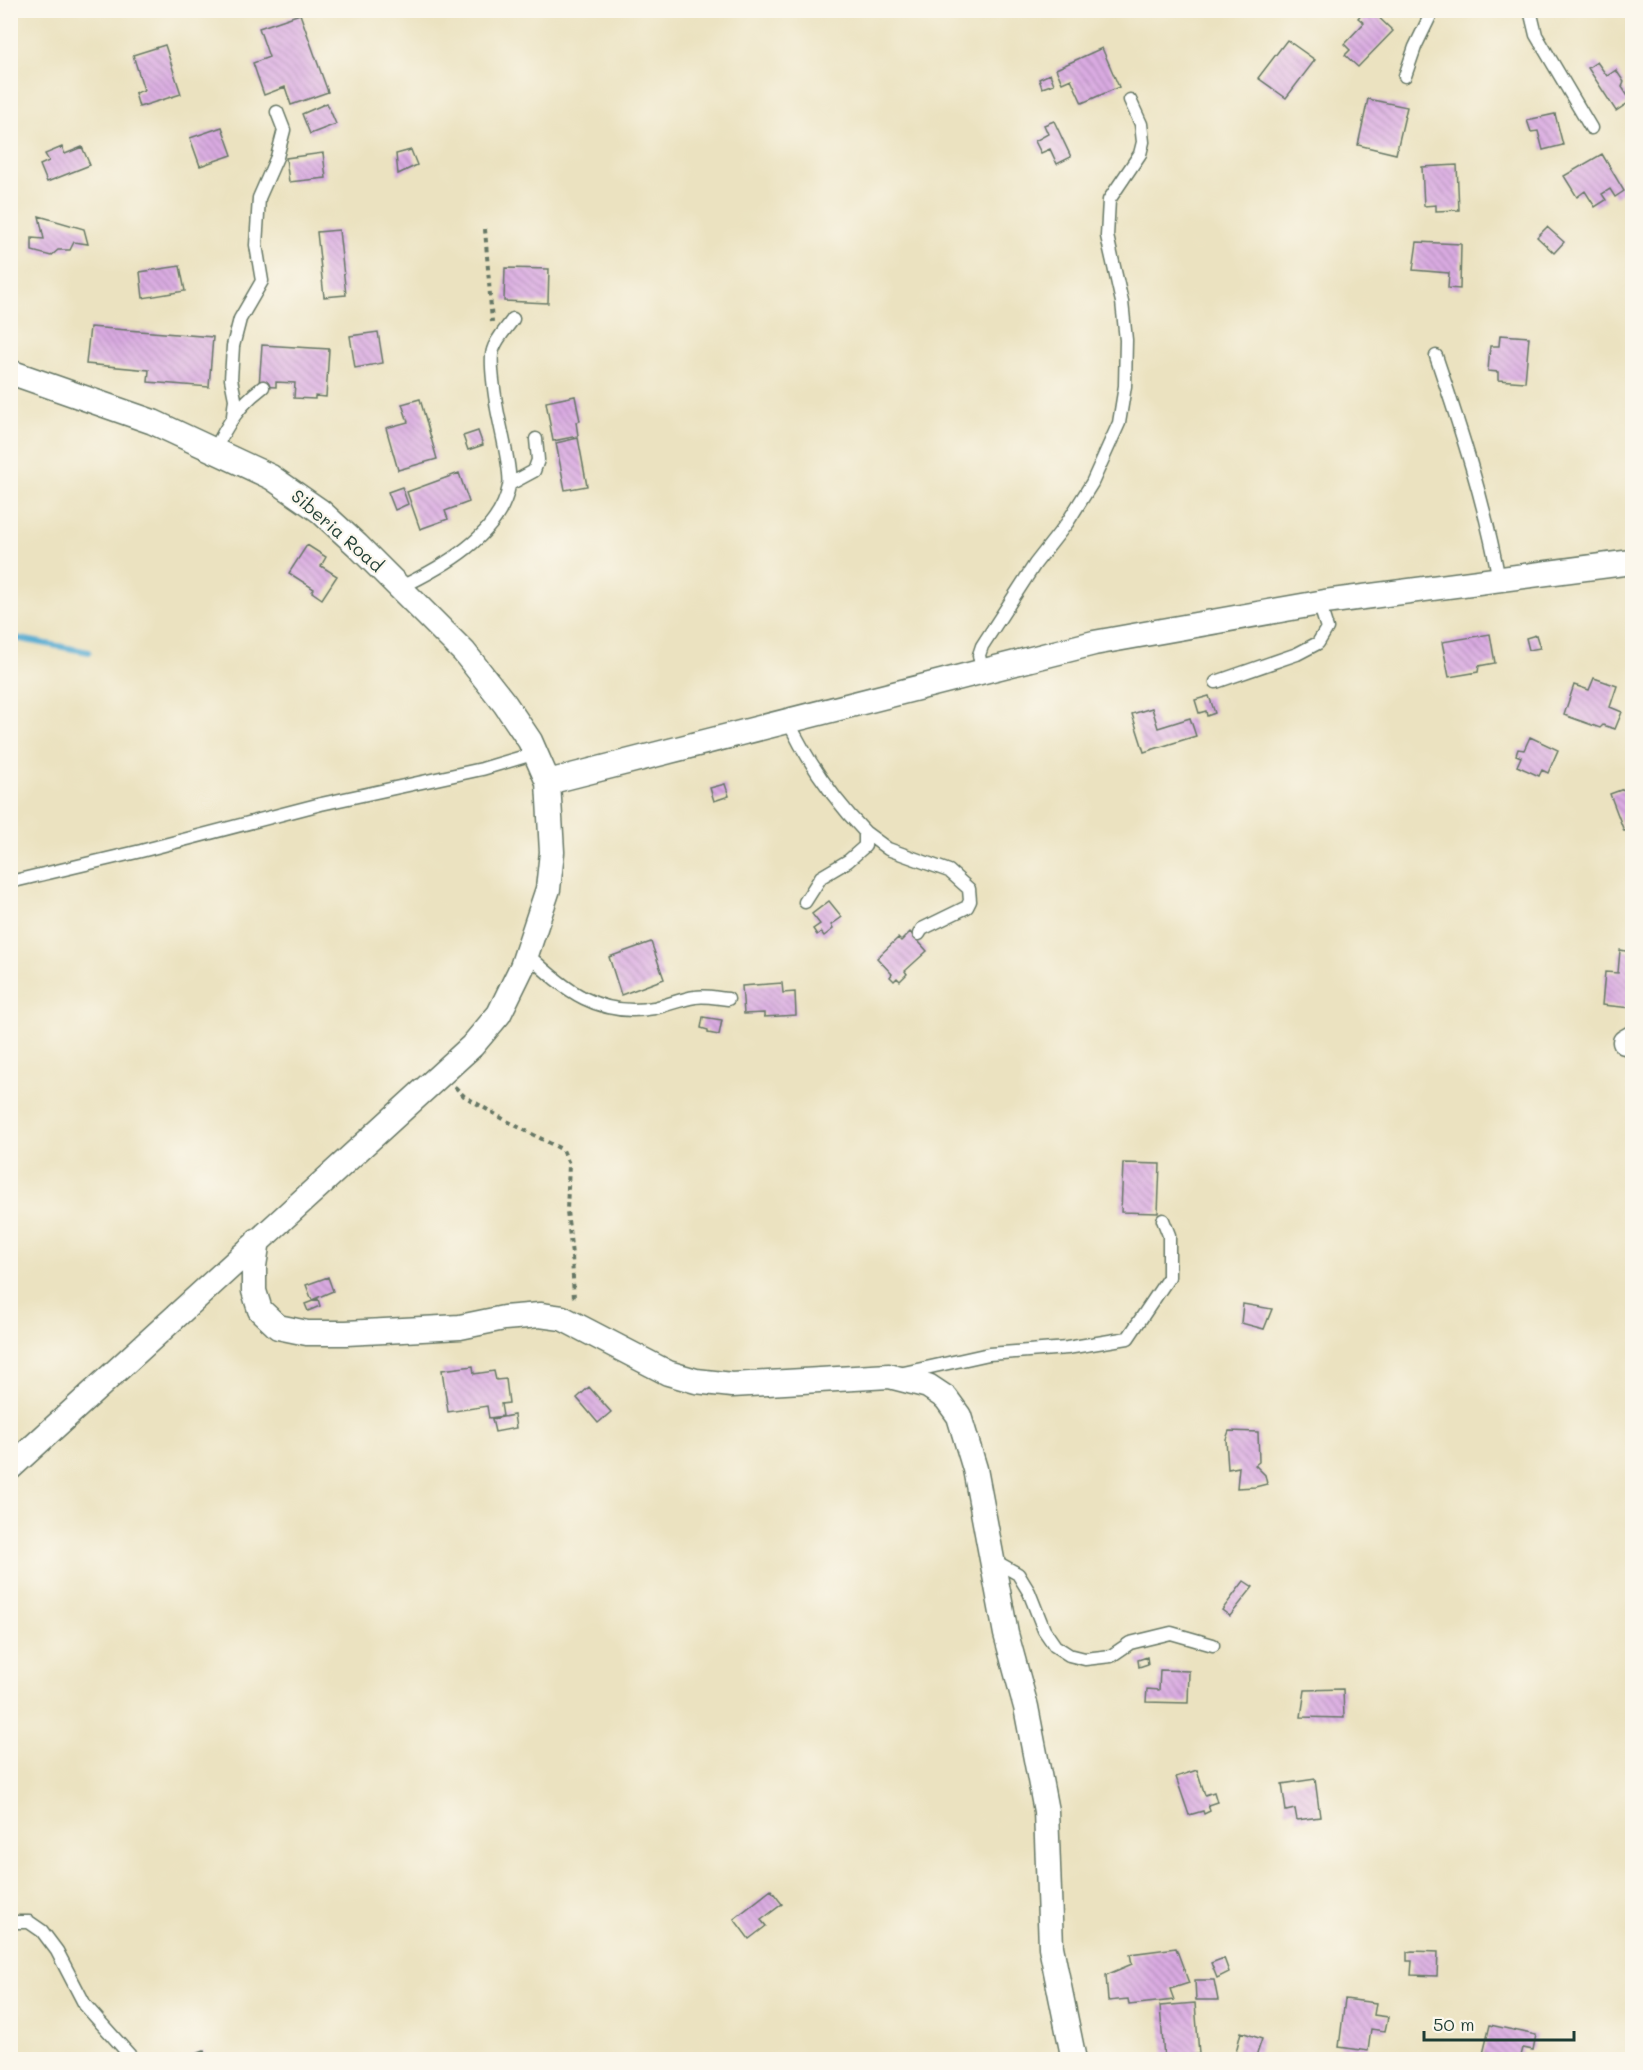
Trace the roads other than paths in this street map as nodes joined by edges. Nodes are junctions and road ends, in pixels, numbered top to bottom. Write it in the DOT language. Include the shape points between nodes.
graph roads {
  1 [pos="1433,10"];
  2 [pos="1530,10"];
  3 [pos="1405,76"];
  4 [pos="1130,100"];
  5 [pos="277,112"];
  6 [pos="1591,128"];
  7 [pos="513,319"];
  8 [pos="1436,356"];
  9 [pos="10,372"];
  10 [pos="263,387"];
  11 [pos="233,416"];
  12 [pos="536,439"];
  13 [pos="216,450"];
  14 [pos="510,484"];
  15 [pos="1632,562"];
  16 [pos="1499,580"];
  17 [pos="399,588"];
  18 [pos="1319,603"];
  19 [pos="982,671"];
  20 [pos="1216,682"];
  21 [pos="788,721"];
  22 [pos="536,753"];
  23 [pos="548,782"];
  24 [pos="865,832"];
  25 [pos="10,882"];
  26 [pos="805,902"];
  27 [pos="919,934"];
  28 [pos="527,954"];
  29 [pos="728,999"];
  30 [pos="1163,1220"];
  31 [pos="258,1240"];
  32 [pos="889,1376"];
  33 [pos="10,1468"];
  34 [pos="992,1560"];
  35 [pos="1213,1645"];
  36 [pos="10,1922"];
  37 [pos="134,2060"];
  38 [pos="1074,2060"];
  1 -- 3 [label="lane"];
  2 -- 6 [label="lane" via="1536,34"];
  4 -- 19 [label="lane" via="1141,124 1143,142 1140,154 1109,200 1107,236 1126,340 1119,423 1092,483 982,646"];
  5 -- 11 [label="lane" via="284,130 259,198 256,245 262,281 240,319 233,346"];
  7 -- 14 [label="lane" via="492,350 494,388"];
  8 -- 16 [label="lane" via="1466,444"];
  9 -- 13 [label="street, Siberia Road" via="153,422"];
  10 -- 11 [label="lane"];
  11 -- 13 [label="lane"];
  12 -- 14 [label="lane" via="538,460 534,471"];
  13 -- 17 [label="street, Siberia Road" via="271,477 320,512"];
  14 -- 17 [label="lane" via="489,529 424,576"];
  15 -- 16 [label="street"];
  16 -- 18 [label="street"];
  17 -- 22 [label="street, Siberia Road" via="476,665"];
  18 -- 19 [label="street" via="1094,643"];
  18 -- 20 [label="lane" via="1327,628 1318,643"];
  19 -- 21 [label="street"];
  21 -- 23 [label="street"];
  21 -- 24 [label="lane" via="828,789"];
  22 -- 23 [label="street, Siberia Road"];
  22 -- 25 [label="lane"];
  23 -- 28 [label="street, Siberia Road" via="552,852 548,889"];
  24 -- 26 [label="lane" via="865,846 821,877"];
  24 -- 27 [label="lane" via="888,849 950,871 969,889 967,907"];
  28 -- 29 [label="lane" via="550,976 606,1009 654,1008 697,996"];
  28 -- 31 [label="street, Siberia Road" via="499,1014 472,1046"];
  30 -- 32 [label="lane" via="1168,1235 1169,1277 1128,1338 989,1354"];
  31 -- 32 [label="street" via="254,1291 260,1310 278,1327 307,1333 346,1333 460,1327 540,1315 562,1318 668,1373 696,1381 732,1385"];
  31 -- 33 [label="street, Siberia Road"];
  32 -- 34 [label="street" via="928,1386 946,1398 959,1416 975,1469"];
  34 -- 35 [label="lane" via="1018,1574 1044,1630 1055,1646 1069,1655 1085,1659 1111,1656 1130,1643 1171,1633"];
  34 -- 38 [label="street" via="1046,1811 1051,1947"];
  36 -- 37 [label="lane" via="29,1922 42,1931 86,2005"];
}
